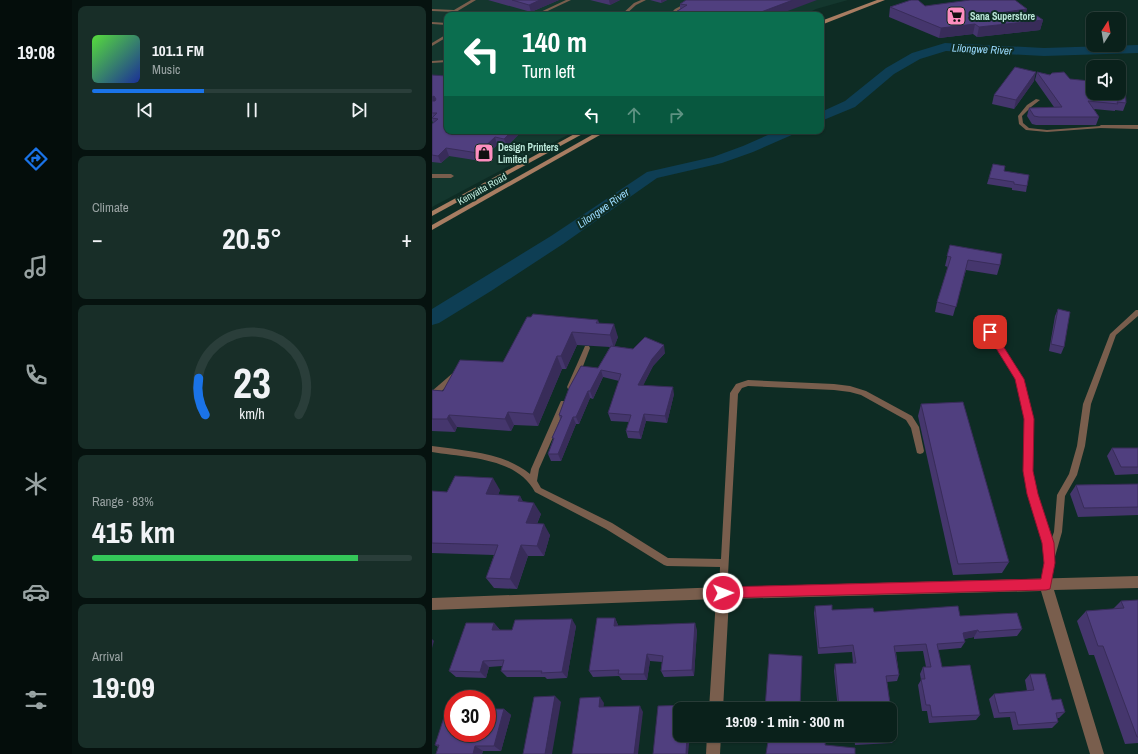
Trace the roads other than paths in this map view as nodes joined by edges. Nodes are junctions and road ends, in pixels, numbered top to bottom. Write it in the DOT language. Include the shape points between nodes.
graph roads {
  1 [pos="474,0"];
  2 [pos="569,0"];
  3 [pos="644,0"];
  4 [pos="695,0"];
  5 [pos="866,0"];
  6 [pos="882,0"];
  7 [pos="432,10"];
  8 [pos="834,11"];
  9 [pos="543,12"];
  10 [pos="626,12"];
  11 [pos="674,12"];
  12 [pos="824,22"];
  13 [pos="432,23"];
  14 [pos="444,24"];
  15 [pos="444,37"];
  16 [pos="432,45"];
  17 [pos="444,61"];
  18 [pos="432,62"];
  19 [pos="1038,100"];
  20 [pos="1102,127"];
  21 [pos="1138,127"];
  22 [pos="580,134"];
  23 [pos="599,134"];
  24 [pos="432,176"];
  25 [pos="450,176"];
  26 [pos="432,214"];
  27 [pos="432,228"];
  28 [pos="1138,312"];
  29 [pos="982,319"];
  30 [pos="588,348"];
  31 [pos="461,372"];
  32 [pos="432,395"];
  33 [pos="432,449"];
  34 [pos="920,452"];
  35 [pos="533,481"];
  36 [pos="725,563"];
  37 [pos="1050,563"];
  38 [pos="1138,582"];
  39 [pos="1046,585"];
  40 [pos="723,593"];
  41 [pos="432,604"];
  42 [pos="716,702"];
  43 [pos="714,742"];
  44 [pos="713,754"];
  45 [pos="1097,754"];
  1 -- 7 [label="lane" via="455,11"];
  2 -- 9 [label="lane"];
  3 -- 10 [label="lane" via="634,4"];
  4 -- 11 [label="lane"];
  5 -- 8 [label="main road"];
  6 -- 12 [label="main road"];
  13 -- 14 [label="lane"];
  15 -- 16 [label="lane"];
  17 -- 18 [label="lane"];
  19 -- 20 [label="lane" via="1020,116 1021,124 1028,129 1047,131"];
  20 -- 21 [label="street"];
  22 -- 26 [label="main road, Kenyatta Road"];
  23 -- 27 [label="main road, Kenyatta Road"];
  24 -- 25 [label="lane"];
  28 -- 37 [label="lane" via="1113,334 1087,404 1081,446 1073,475 1061,495 1058,532"];
  29 -- 37 [label="lane" via="1019,379 1029,419 1028,471 1032,494 1048,543"];
  30 -- 35 [label="lane" via="535,470"];
  31 -- 32 [label="lane"];
  33 -- 35 [label="lane" via="482,456 510,465"];
  34 -- 36 [label="lane" via="915,427 909,418 863,393 834,387 748,383 739,386 734,393"];
  35 -- 36 [label="lane" via="538,490 609,526 667,562"];
  36 -- 40 [label="lane"];
  37 -- 39 [label="lane"];
  38 -- 39 [label="street"];
  39 -- 40 [label="street"];
  39 -- 45 [label="street"];
  40 -- 41 [label="street"];
  40 -- 42 [label="street"];
  43 -- 44 [label="street"];
}
